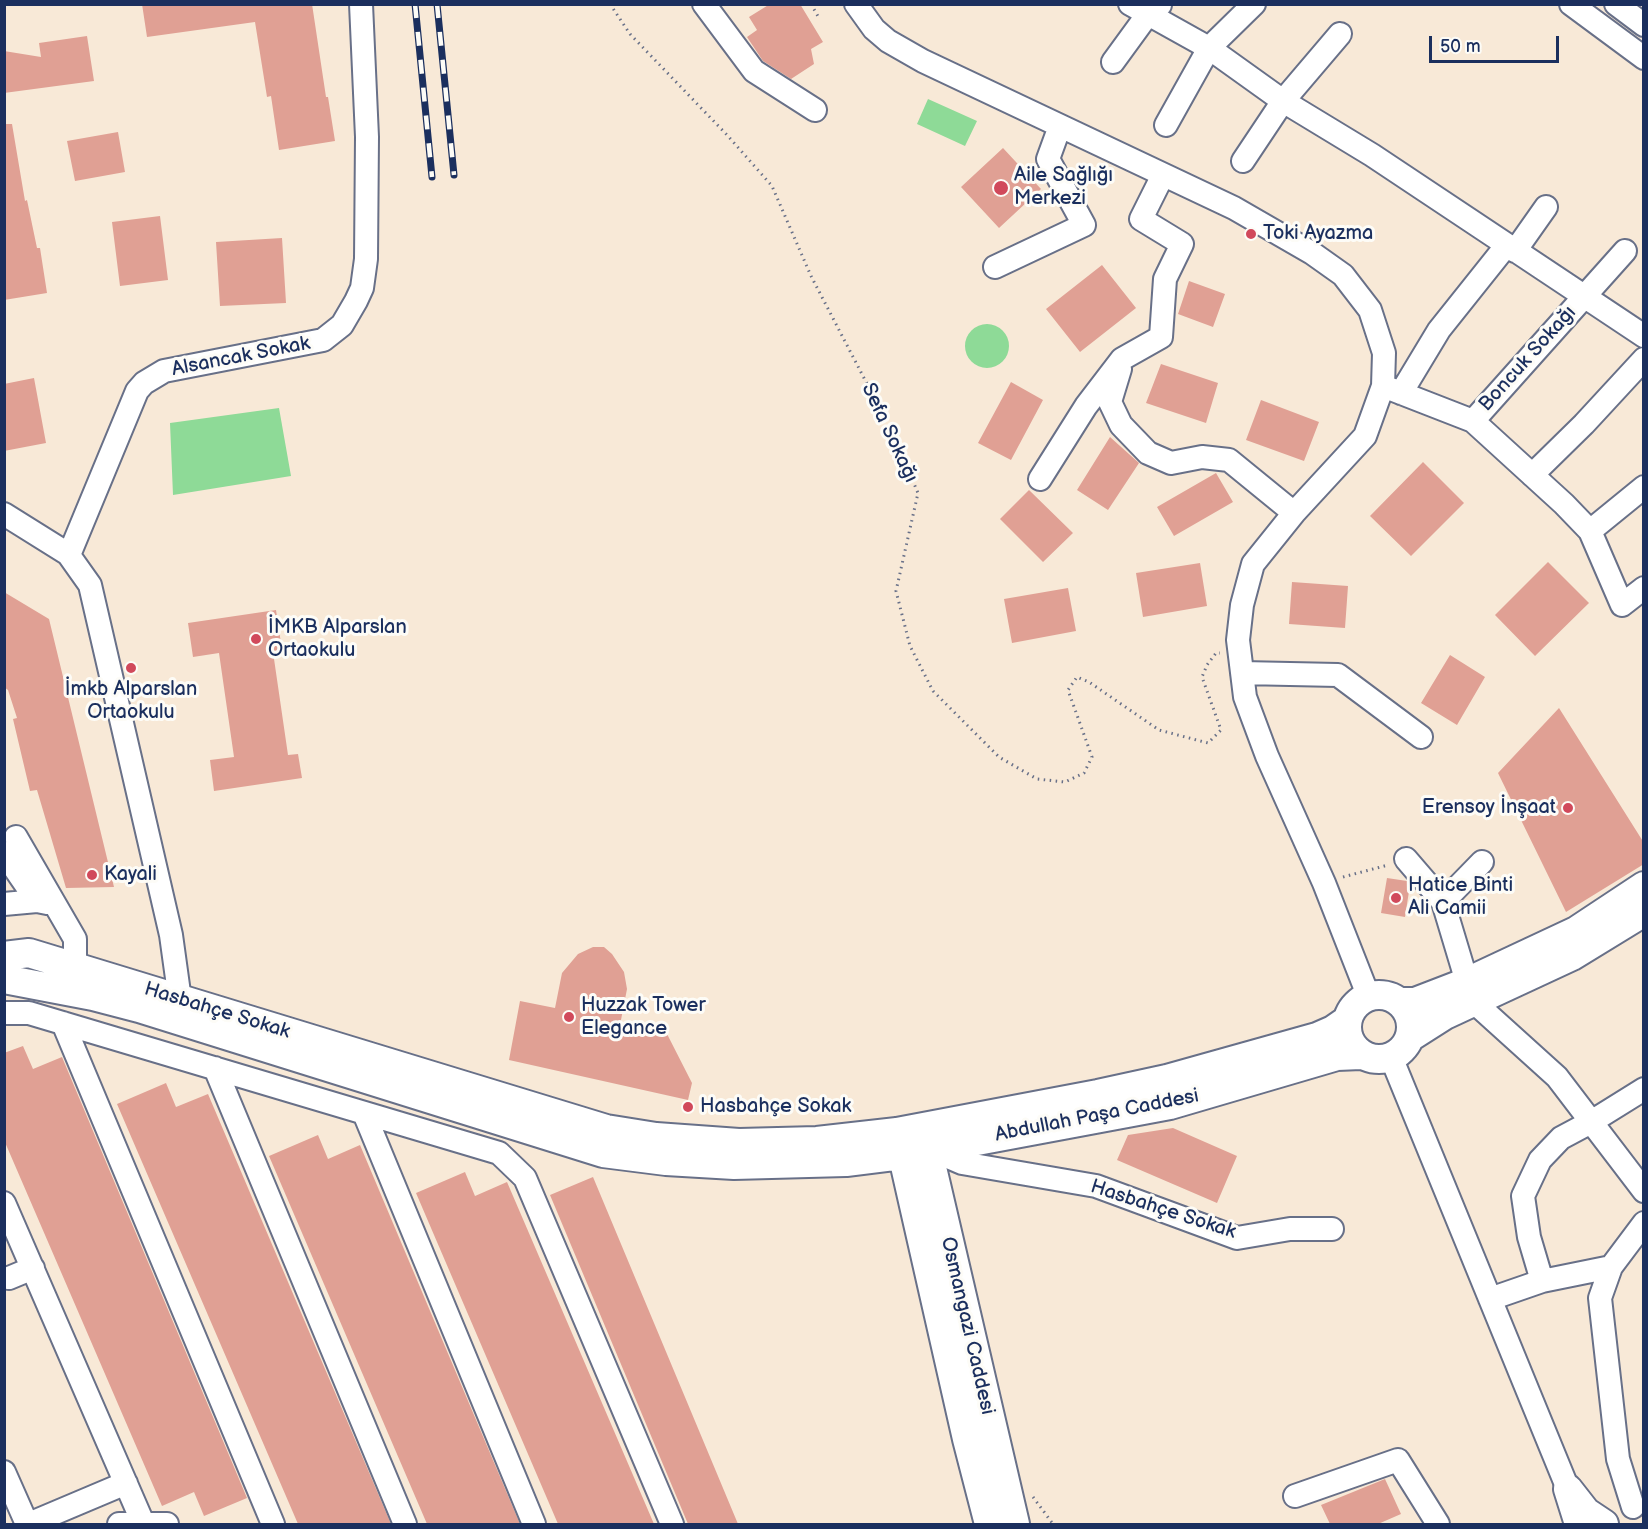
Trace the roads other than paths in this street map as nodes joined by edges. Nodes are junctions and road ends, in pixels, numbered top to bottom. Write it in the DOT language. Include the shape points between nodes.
graph roads {
  1 [pos="361,4"];
  2 [pos="704,4"];
  3 [pos="856,4"];
  4 [pos="1254,4"];
  5 [pos="1571,4"];
  6 [pos="1616,4"];
  7 [pos="1146,8"];
  8 [pos="1644,25"];
  9 [pos="1340,34"];
  10 [pos="1209,48"];
  11 [pos="1644,58"];
  12 [pos="1113,62"];
  13 [pos="1283,101"];
  14 [pos="815,110"];
  15 [pos="1166,125"];
  16 [pos="1060,126"];
  17 [pos="1243,161"];
  18 [pos="1163,175"];
  19 [pos="1546,207"];
  20 [pos="1511,248"];
  21 [pos="1625,251"];
  22 [pos="995,267"];
  23 [pos="1584,297"];
  24 [pos="1644,336"];
  25 [pos="1122,359"];
  26 [pos="1644,359"];
  27 [pos="1392,389"];
  28 [pos="1473,421"];
  29 [pos="1532,475"];
  30 [pos="1040,479"];
  31 [pos="1644,487"];
  32 [pos="1294,513"];
  33 [pos="4,514"];
  34 [pos="1590,531"];
  35 [pos="69,555"];
  36 [pos="1644,588"];
  37 [pos="1241,664"];
  38 [pos="1421,737"];
  39 [pos="10,845"];
  40 [pos="1406,859"];
  41 [pos="1482,862"];
  42 [pos="1644,886"];
  43 [pos="1443,902"];
  44 [pos="46,903"];
  45 [pos="4,904"];
  46 [pos="1644,912"];
  47 [pos="4,956"];
  48 [pos="75,967"];
  49 [pos="4,979"];
  50 [pos="1471,992"];
  51 [pos="1368,995"];
  52 [pos="1399,1002"];
  53 [pos="180,1011"];
  54 [pos="4,1013"];
  55 [pos="1346,1021"];
  56 [pos="63,1023"];
  57 [pos="1412,1036"];
  58 [pos="1361,1055"];
  59 [pos="1391,1057"];
  60 [pos="215,1068"];
  61 [pos="1644,1089"];
  62 [pos="364,1113"];
  63 [pos="1592,1122"];
  64 [pos="912,1140"];
  65 [pos="1644,1191"];
  66 [pos="4,1203"];
  67 [pos="1644,1223"];
  68 [pos="1332,1229"];
  69 [pos="1611,1267"];
  70 [pos="33,1269"];
  71 [pos="9,1278"];
  72 [pos="1542,1281"];
  73 [pos="1490,1299"];
  74 [pos="4,1472"];
  75 [pos="126,1483"];
  76 [pos="1568,1489"];
  77 [pos="1295,1496"];
  78 [pos="1633,1507"];
  79 [pos="143,1523"];
  80 [pos="28,1524"];
  81 [pos="119,1524"];
  82 [pos="167,1524"];
  83 [pos="273,1524"];
  84 [pos="405,1524"];
  85 [pos="534,1524"];
  86 [pos="672,1524"];
  87 [pos="989,1524"];
  88 [pos="1015,1524"];
  89 [pos="1438,1524"];
  90 [pos="1579,1524"];
  91 [pos="1604,1524"];
  1 -- 35 [label="street, Alsancak Sokak" via="367,128 366,259 356,301 342,325 323,340 164,371 144,383 137,391"];
  2 -- 14 [label="street" via="754,71"];
  3 -- 16 [label="street" via="888,41"];
  4 -- 10 [label="street"];
  5 -- 11 [label="street"];
  6 -- 8 [label="street"];
  7 -- 10 [label="street" via="1171,30"];
  7 -- 12 [label="street"];
  9 -- 13 [label="street"];
  10 -- 13 [label="street"];
  10 -- 15 [label="street"];
  13 -- 17 [label="street"];
  13 -- 20 [label="street"];
  16 -- 18 [label="street"];
  16 -- 22 [label="street" via="1048,159 1084,225"];
  18 -- 25 [label="street" via="1141,219 1182,244 1165,279 1161,337"];
  18 -- 27 [label="street" via="1234,208 1312,253 1343,276 1370,310"];
  19 -- 20 [label="street"];
  20 -- 23 [label="street"];
  20 -- 27 [label="street"];
  21 -- 23 [label="street, Boncuk Sokağı"];
  23 -- 24 [label="street"];
  23 -- 28 [label="street, Boncuk Sokağı"];
  25 -- 30 [label="street" via="1086,406"];
  25 -- 32 [label="street" via="1110,402 1121,425 1148,453 1171,463 1202,457 1229,460"];
  26 -- 29 [label="street"];
  27 -- 28 [label="street"];
  27 -- 32 [label="street" via="1365,436"];
  28 -- 29 [label="street"];
  29 -- 34 [label="street"];
  31 -- 34 [label="street"];
  32 -- 37 [label="street" via="1253,564 1242,605 1238,640"];
  33 -- 35 [label="street"];
  34 -- 36 [label="street" via="1622,605"];
  35 -- 53 [label="street" via="93,596 169,923"];
  37 -- 38 [label="street" via="1338,675"];
  37 -- 51 [label="street" via="1245,697 1267,756 1324,883"];
  39 -- 44 [label="street"];
  40 -- 43 [label="street"];
  41 -- 43 [label="street"];
  42 -- 50 [label="main road"];
  43 -- 50 [label="street"];
  44 -- 45 [label="street"];
  44 -- 48 [label="street" via="75,939"];
  46 -- 50 [label="main road" via="1572,956"];
  47 -- 48 [label="main road, Hasbahçe Sokak" via="29,953"];
  48 -- 53 [label="main road, Hasbahçe Sokak"];
  49 -- 53 [label="main road, Hasbahçe Sokak"];
  50 -- 52 [label="main road"];
  50 -- 57 [label="main road"];
  50 -- 63 [label="street" via="1557,1077"];
  51 -- 52 [label="main road" via="1388,995"];
  51 -- 55 [label="main road" via="1353,1006"];
  52 -- 57 [label="main road" via="1410,1019"];
  53 -- 64 [label="main road, Hasbahçe Sokak" via="603,1153 734,1165 846,1162"];
  54 -- 56 [label="street" via="28,1013"];
  55 -- 58 [label="main road" via="1350,1040"];
  55 -- 64 [label="main road, Abdullah Paşa Caddesi" via="1317,1037 1167,1079"];
  56 -- 60 [label="street"];
  56 -- 83 [label="street"];
  57 -- 59 [label="main road"];
  58 -- 59 [label="main road"];
  58 -- 64 [label="main road, Abdullah Paşa Caddesi" via="1337,1056 1170,1105"];
  59 -- 73 [label="street"];
  60 -- 62 [label="street"];
  60 -- 84 [label="street"];
  61 -- 63 [label="street"];
  62 -- 85 [label="street"];
  62 -- 86 [label="street" via="500,1154 525,1178"];
  63 -- 65 [label="street"];
  63 -- 72 [label="street" via="1561,1138 1540,1160 1523,1196 1529,1237"];
  64 -- 68 [label="street, Hasbahçe Sokak" via="962,1163 1096,1186 1237,1238 1290,1228"];
  64 -- 87 [label="main road, Osmangazi Caddesi" via="967,1439"];
  64 -- 88 [label="main road, Osmangazi Caddesi"];
  66 -- 70 [label="street"];
  67 -- 69 [label="street"];
  69 -- 72 [label="street"];
  69 -- 78 [label="street" via="1600,1298 1618,1459"];
  70 -- 71 [label="street"];
  70 -- 75 [label="street"];
  72 -- 73 [label="street"];
  73 -- 76 [label="street"];
  74 -- 80 [label="street"];
  75 -- 79 [label="street"];
  75 -- 80 [label="street"];
  76 -- 90 [label="main road"];
  76 -- 91 [label="main road" via="1590,1516"];
  77 -- 89 [label="street" via="1398,1460"];
  79 -- 81 [label="street"];
  79 -- 82 [label="street"];
}
